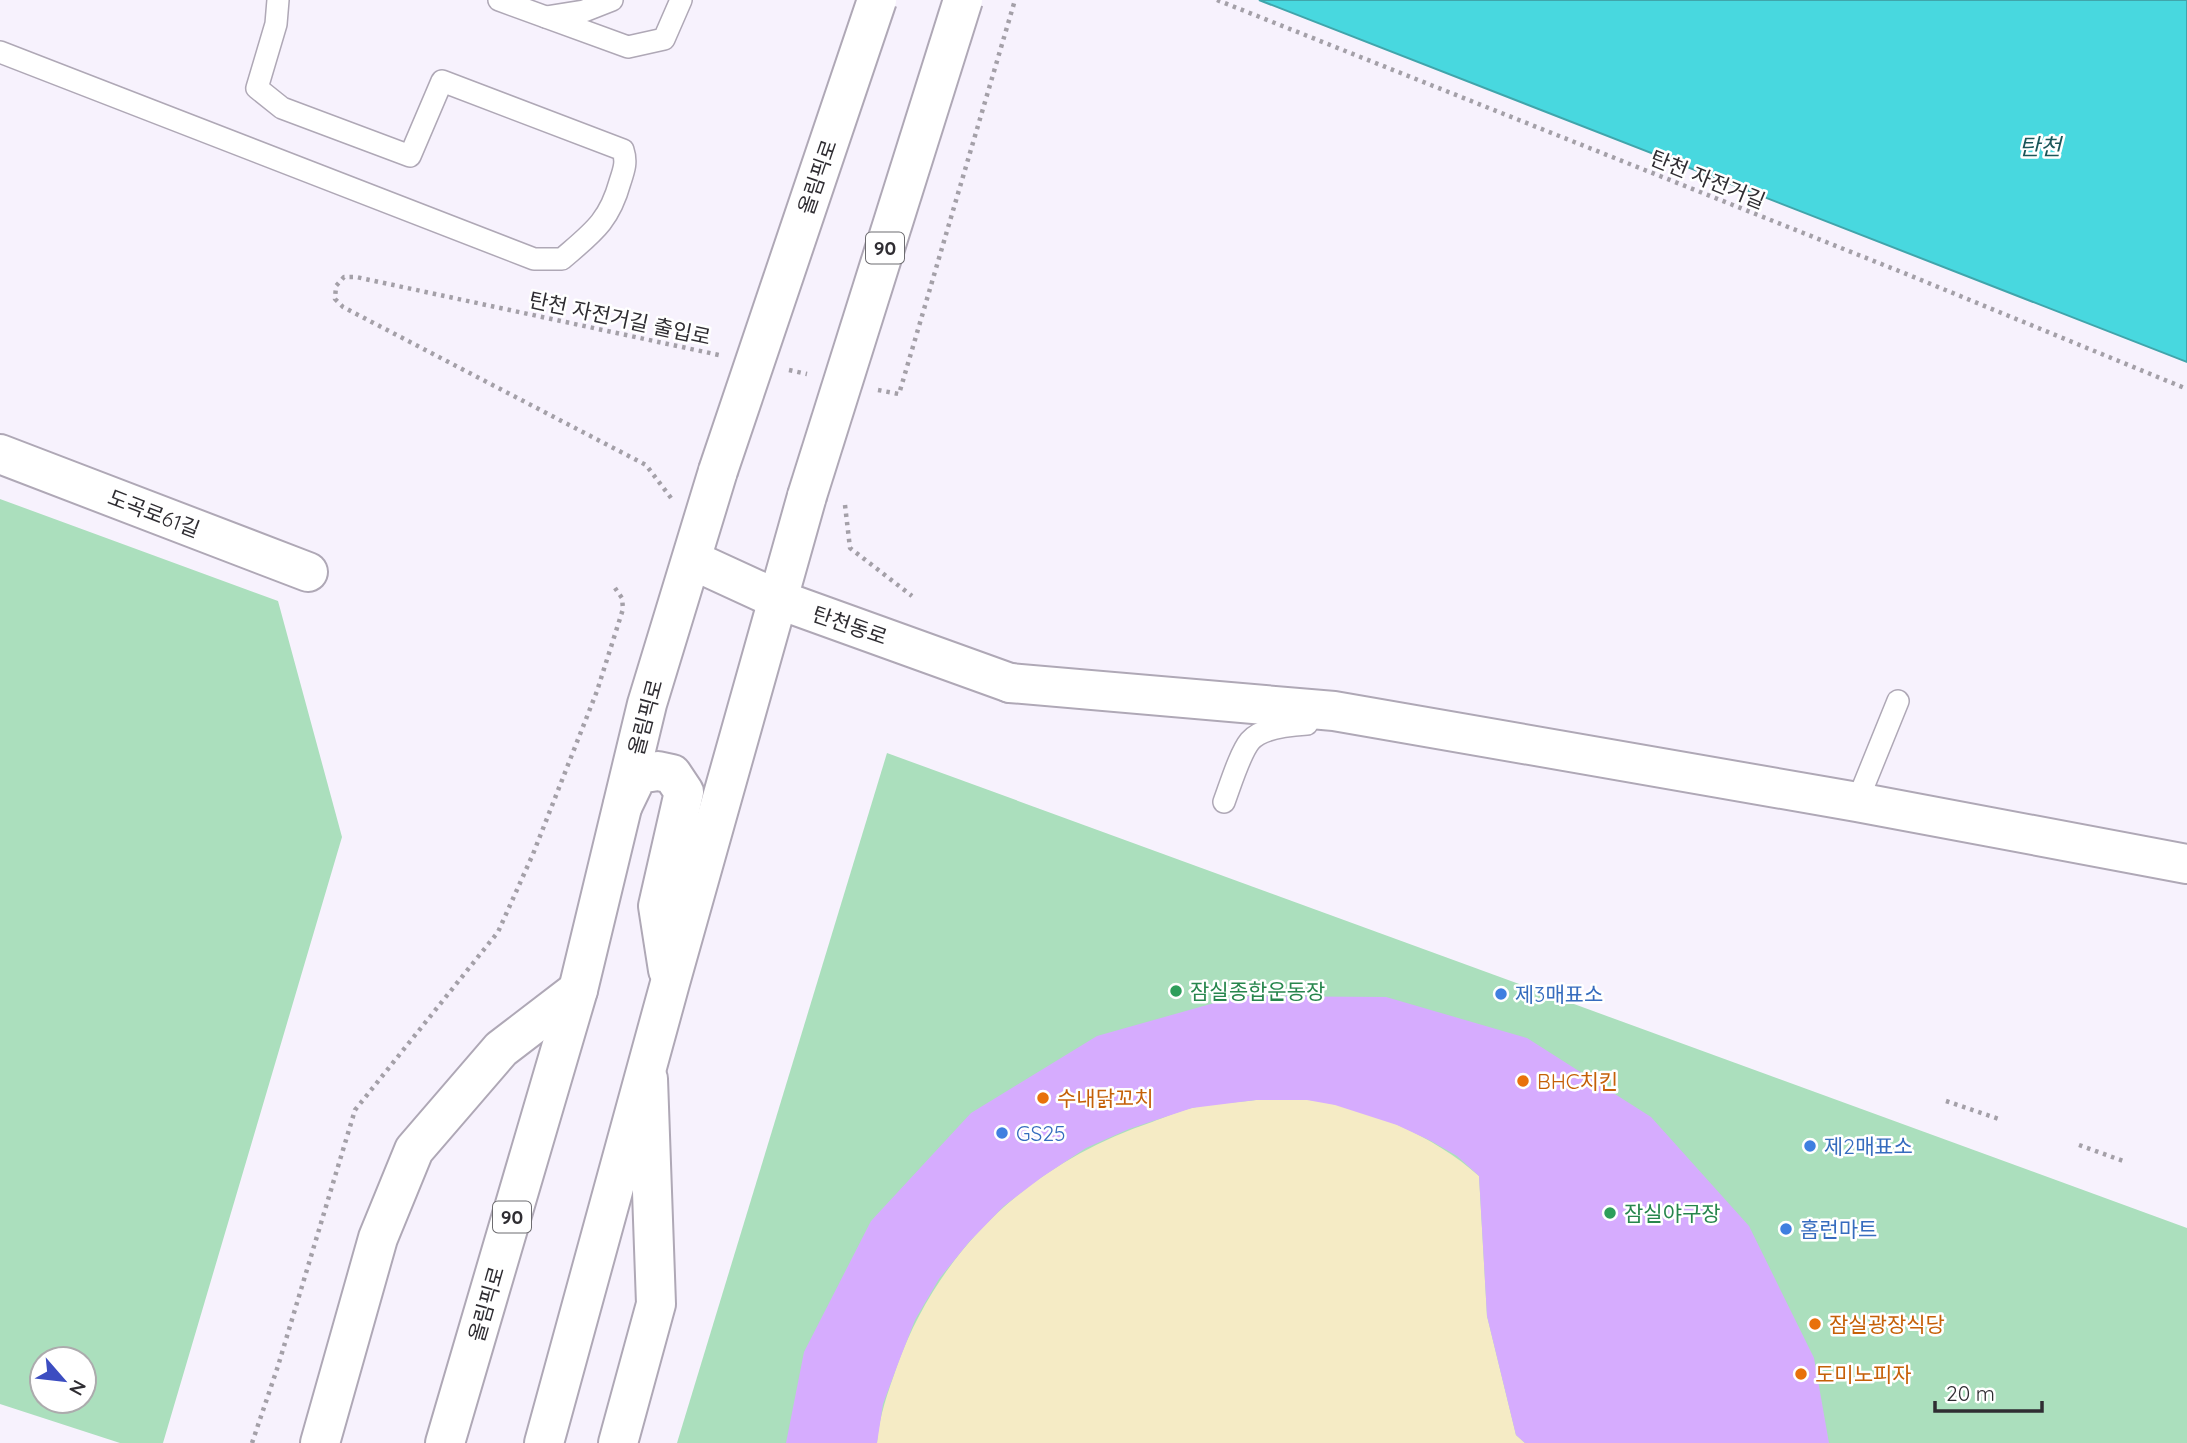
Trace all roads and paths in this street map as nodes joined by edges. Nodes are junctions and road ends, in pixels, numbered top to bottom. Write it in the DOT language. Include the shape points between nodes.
graph roads {
  1 [pos="278,0"];
  2 [pos="499,0"];
  3 [pos="612,0"];
  4 [pos="681,0"];
  5 [pos="877,0"];
  6 [pos="963,0"];
  7 [pos="1015,0"];
  8 [pos="1217,0"];
  9 [pos="543,18"];
  10 [pos="0,52"];
  11 [pos="723,356"];
  12 [pos="777,368"];
  13 [pos="818,377"];
  14 [pos="872,388"];
  15 [pos="2187,389"];
  16 [pos="0,454"];
  17 [pos="671,499"];
  18 [pos="845,505"];
  19 [pos="692,560"];
  20 [pos="308,572"];
  21 [pos="615,588"];
  22 [pos="912,596"];
  23 [pos="777,600"];
  24 [pos="1898,701"];
  25 [pos="1224,802"];
  26 [pos="1857,802"];
  27 [pos="618,821"];
  28 [pos="2187,864"];
  29 [pos="670,983"];
  30 [pos="578,990"];
  31 [pos="647,1065"];
  32 [pos="1946,1101"];
  33 [pos="2002,1120"];
  34 [pos="2079,1145"];
  35 [pos="2126,1162"];
  36 [pos="252,1443"];
  37 [pos="320,1443"];
  38 [pos="445,1443"];
  39 [pos="544,1443"];
  40 [pos="618,1443"];
  1 -- 10 [label="lane" via="276,24 257,88 282,107 410,156 442,81 623,150 626,160 614,203 601,225 562,259 534,259"];
  2 -- 9 [label="lane"];
  3 -- 9 [label="lane" via="584,12"];
  4 -- 9 [label="lane" via="664,39 628,47"];
  5 -- 19 [label="main road, 올림픽로 / 90, bridge"];
  6 -- 23 [label="main road, 90, bridge"];
  7 -- 14 [label="path" via="899,394"];
  8 -- 15 [label="path, 탄천 자전거길"];
  11 -- 17 [label="path, 탄천 자전거길 출입로" via="356,276 344,277 335,286 335,299 343,307 646,465"];
  12 -- 13 [label="path"];
  16 -- 20 [label="main road, 도곡로61길"];
  18 -- 22 [label="path" via="850,548"];
  19 -- 23 [label="main road, 탄천동로"];
  19 -- 27 [label="main road, 올림픽로 / 90" via="646,704"];
  21 -- 36 [label="path" via="623,609 597,691 498,932 355,1110"];
  23 -- 26 [label="main road, 탄천동로" via="1010,683 1334,711"];
  23 -- 29 [label="main road, 90"];
  24 -- 26 [label="lane"];
  25 -- 26 [label="lane" via="1251,739 1282,725 1332,724 1830,812"];
  26 -- 28 [label="main road, 탄천동로"];
  27 -- 29 [label="main road" via="638,774 672,774 684,792 657,906"];
  27 -- 30 [label="main road, 올림픽로 / 90"];
  29 -- 31 [label="main road, 90"];
  30 -- 37 [label="main road" via="502,1049 414,1150 377,1238"];
  30 -- 38 [label="main road, 올림픽로 / 90"];
  31 -- 39 [label="main road, 90"];
  31 -- 40 [label="main road" via="656,1304"];
  32 -- 33 [label="path"];
  34 -- 35 [label="path"];
}
